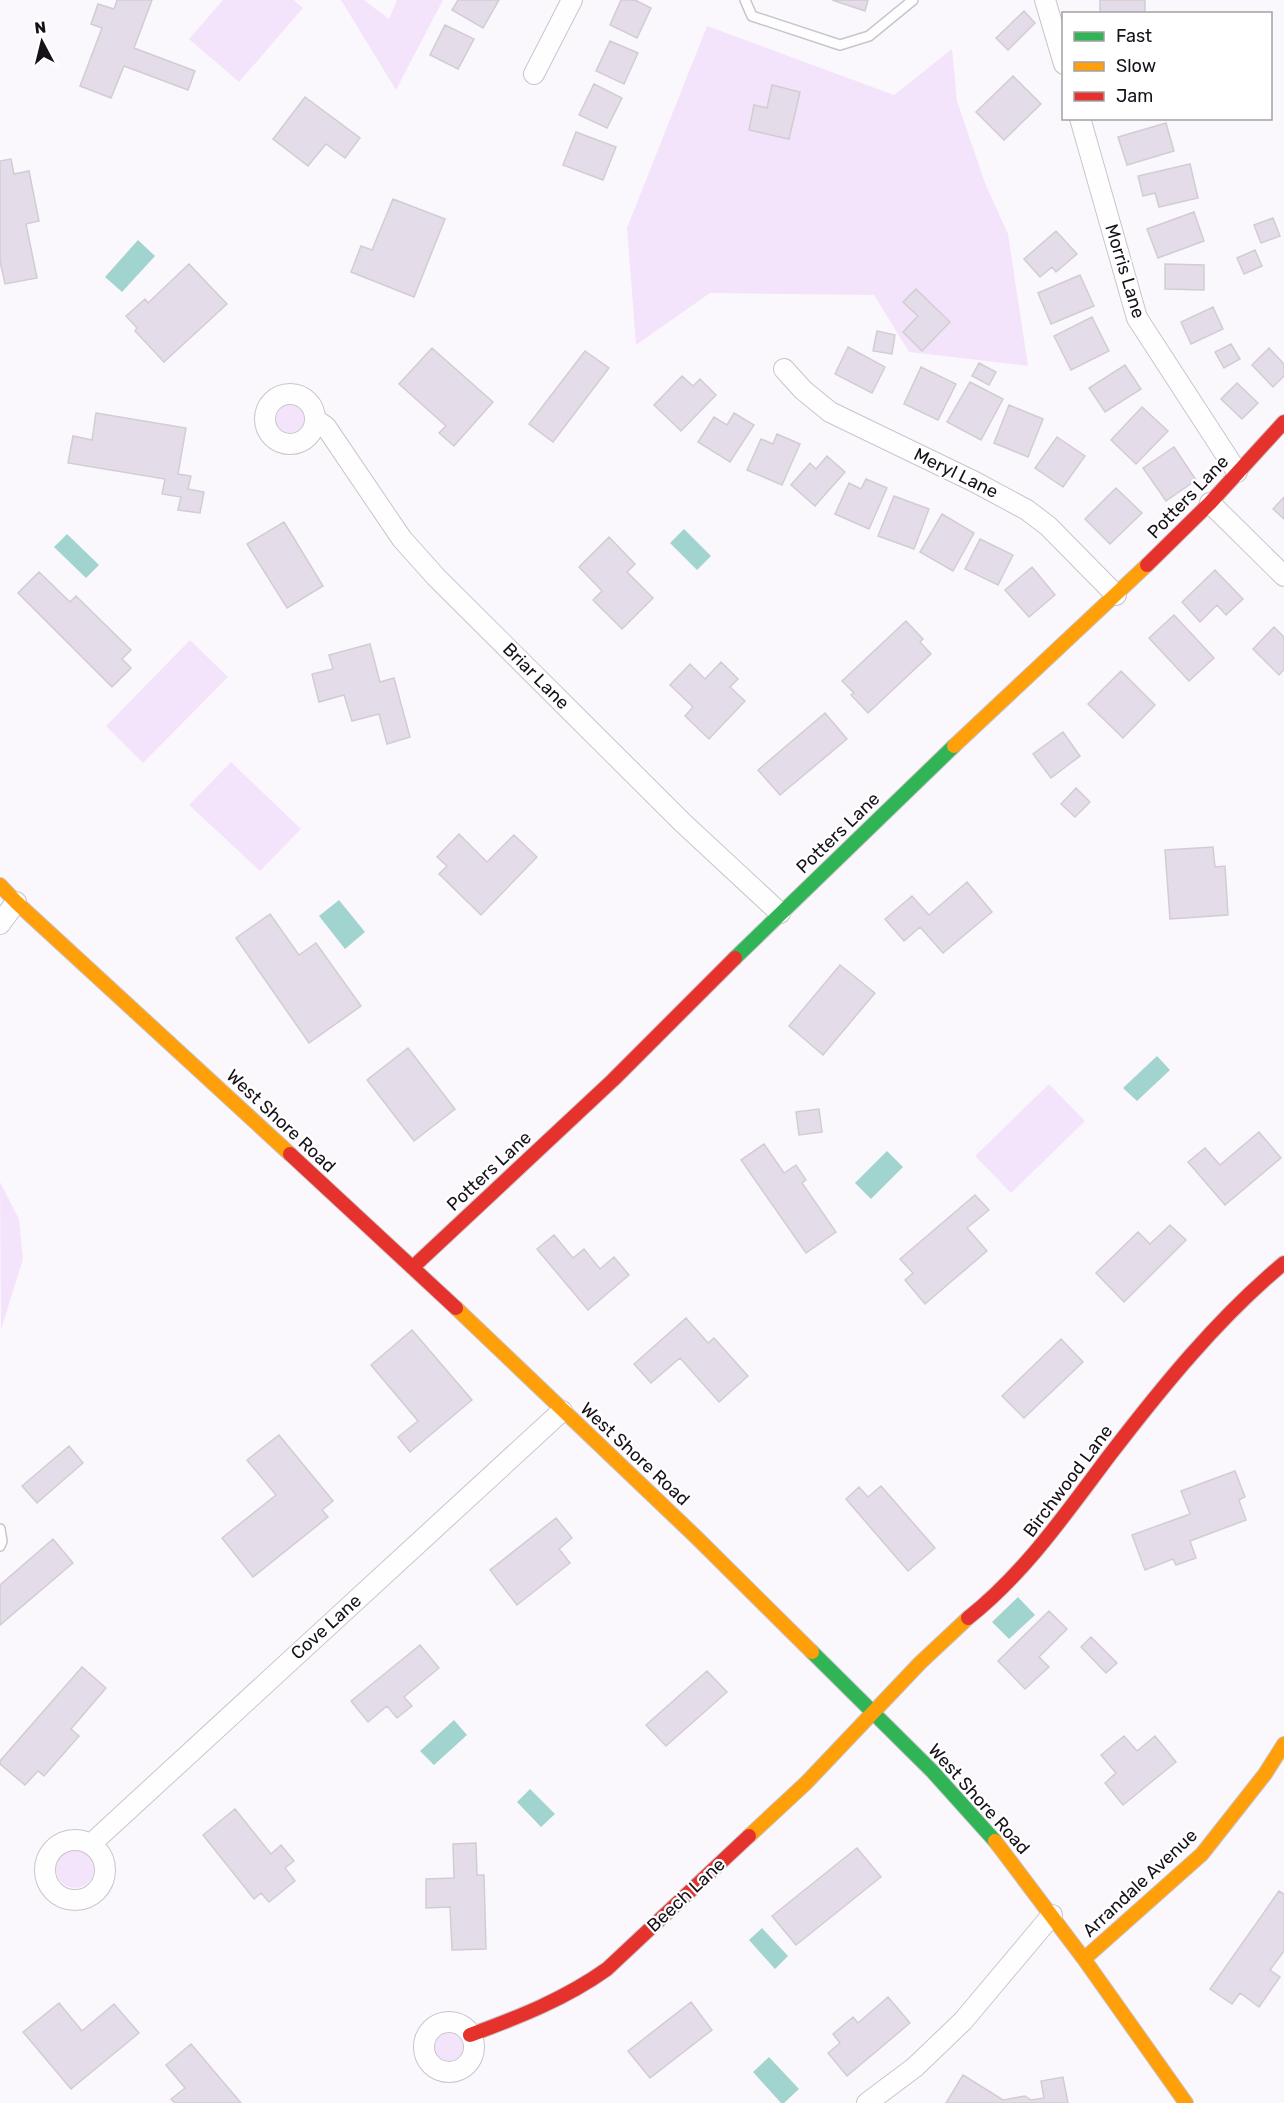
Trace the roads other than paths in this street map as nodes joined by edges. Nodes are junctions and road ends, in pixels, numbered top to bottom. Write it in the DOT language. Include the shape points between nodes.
graph roads {
  1 [pos="572,0"];
  2 [pos="745,0"];
  3 [pos="913,0"];
  4 [pos="1045,0"];
  5 [pos="1062,57"];
  6 [pos="534,74"];
  7 [pos="1081,120"];
  8 [pos="784,369"];
  9 [pos="315,419"];
  10 [pos="1284,422"];
  11 [pos="1237,472"];
  12 [pos="1210,503"];
  13 [pos="1284,576"];
  14 [pos="1116,595"];
  15 [pos="0,885"];
  16 [pos="16,902"];
  17 [pos="780,913"];
  18 [pos="0,924"];
  19 [pos="1284,1263"];
  20 [pos="413,1267"];
  21 [pos="562,1411"];
  22 [pos="0,1529"];
  23 [pos="0,1545"];
  24 [pos="873,1714"];
  25 [pos="1284,1744"];
  26 [pos="91,1844"];
  27 [pos="1052,1915"];
  28 [pos="1084,1959"];
  29 [pos="471,2035"];
  30 [pos="867,2103"];
  31 [pos="1186,2103"];
  1 -- 6 [label="street"];
  2 -- 3 [label="lane" via="752,16 840,45 869,36"];
  4 -- 5 [label="street"];
  7 -- 11 [label="street, Morris Lane" via="1137,318"];
  8 -- 14 [label="street, Meryl Lane" via="830,412 1027,510"];
  9 -- 17 [label="street, Briar Lane" via="326,427 402,539 436,577 683,823"];
  10 -- 11 [label="street, Potters Lane"];
  11 -- 12 [label="street, Potters Lane"];
  12 -- 13 [label="street"];
  12 -- 14 [label="street, Potters Lane"];
  14 -- 17 [label="street, Potters Lane"];
  15 -- 16 [label="street, West Shore Road"];
  16 -- 18 [label="street"];
  16 -- 20 [label="street, West Shore Road"];
  17 -- 20 [label="street, Potters Lane" via="613,1080"];
  19 -- 24 [label="street, Birchwood Lane" via="1193,1352 1031,1559 920,1663"];
  20 -- 21 [label="street, West Shore Road"];
  21 -- 24 [label="street, West Shore Road" via="695,1536"];
  21 -- 26 [label="street, Cove Lane"];
  22 -- 23 [label="lane"];
  24 -- 27 [label="street, West Shore Road" via="985,1829"];
  24 -- 29 [label="street, Beech Lane" via="806,1783 607,1969 583,1988 554,2003"];
  25 -- 28 [label="street, Arrandale Avenue" via="1202,1854"];
  27 -- 28 [label="street, West Shore Road"];
  27 -- 30 [label="street" via="963,2021 915,2067"];
  28 -- 31 [label="street, West Shore Road"];
}
